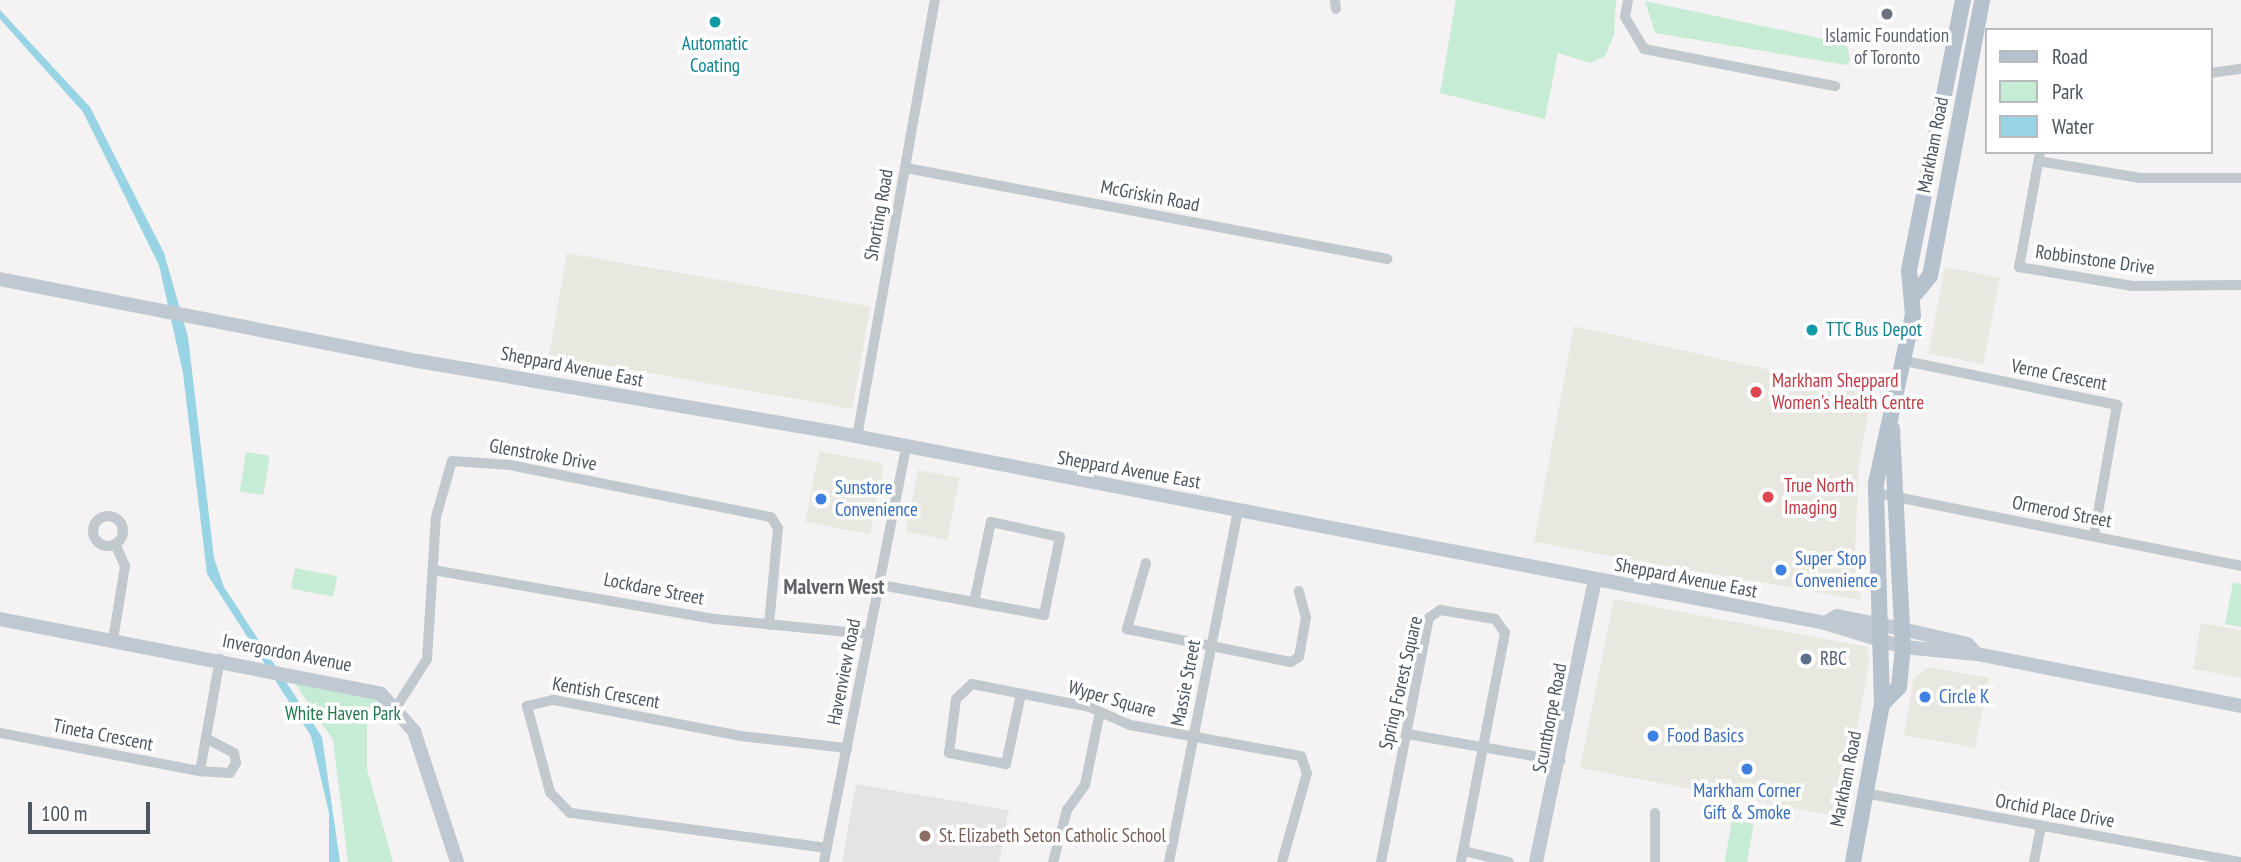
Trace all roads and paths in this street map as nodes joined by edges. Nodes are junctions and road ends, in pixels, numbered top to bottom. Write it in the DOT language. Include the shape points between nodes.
graph roads {
  1 [pos="935,0"];
  2 [pos="1628,0"];
  3 [pos="1963,0"];
  4 [pos="1982,0"];
  5 [pos="2241,69"];
  6 [pos="2213,73"];
  7 [pos="1835,86"];
  8 [pos="2039,156"];
  9 [pos="905,167"];
  10 [pos="2241,178"];
  11 [pos="1387,259"];
  12 [pos="0,279"];
  13 [pos="2241,285"];
  14 [pos="1916,293"];
  15 [pos="1905,361"];
  16 [pos="1892,428"];
  17 [pos="857,437"];
  18 [pos="906,447"];
  19 [pos="1877,493"];
  20 [pos="1894,495"];
  21 [pos="1238,510"];
  22 [pos="2094,536"];
  23 [pos="115,544"];
  24 [pos="1146,563"];
  25 [pos="2241,566"];
  26 [pos="433,570"];
  27 [pos="1595,580"];
  28 [pos="880,584"];
  29 [pos="1299,591"];
  30 [pos="974,602"];
  31 [pos="0,619"];
  32 [pos="1825,623"];
  33 [pos="769,625"];
  34 [pos="1883,625"];
  35 [pos="1902,629"];
  36 [pos="869,634"];
  37 [pos="113,640"];
  38 [pos="1884,642"];
  39 [pos="1211,645"];
  40 [pos="1903,647"];
  41 [pos="1977,654"];
  42 [pos="219,659"];
  43 [pos="1021,694"];
  44 [pos="1882,704"];
  45 [pos="397,706"];
  46 [pos="2241,706"];
  47 [pos="1100,712"];
  48 [pos="0,733"];
  49 [pos="1407,734"];
  50 [pos="1194,737"];
  51 [pos="206,738"];
  52 [pos="847,748"];
  53 [pos="1483,748"];
  54 [pos="1561,761"];
  55 [pos="200,771"];
  56 [pos="1864,793"];
  57 [pos="1655,813"];
  58 [pos="2041,826"];
  59 [pos="827,848"];
  60 [pos="1463,857"];
  61 [pos="457,862"];
  62 [pos="824,862"];
  63 [pos="1053,862"];
  64 [pos="1169,862"];
  65 [pos="1282,862"];
  66 [pos="1381,862"];
  67 [pos="1508,862"];
  68 [pos="1536,862"];
  69 [pos="1656,862"];
  70 [pos="1853,862"];
  71 [pos="2034,862"];
  72 [pos="2240,862"];
  1 -- 9 [label="street, Shorting Road"];
  2 -- 7 [label="street" via="1625,17 1644,49"];
  3 -- 14 [label="main road, Markham Road" via="1909,270"];
  4 -- 14 [label="main road, Markham Road" via="1930,276"];
  5 -- 6 [label="street"];
  8 -- 10 [label="street" via="2153,179"];
  8 -- 13 [label="street, Robbinstone Drive" via="2019,267 2132,286"];
  9 -- 11 [label="street, McGriskin Road"];
  9 -- 17 [label="street, Shorting Road"];
  12 -- 17 [label="main road, Sheppard Avenue East" via="401,354 419,351 425,359"];
  14 -- 15 [label="main road, Markham Road"];
  15 -- 16 [label="main road, Markham Road"];
  15 -- 22 [label="street, Verne Crescent" via="2118,405"];
  16 -- 19 [label="main road, Markham Road" via="1882,446"];
  16 -- 20 [label="main road, Markham Road" via="1898,444"];
  17 -- 18 [label="main road, Sheppard Avenue East"];
  18 -- 21 [label="main road, Sheppard Avenue East"];
  18 -- 28 [label="street, Havenview Road"];
  19 -- 20 [label="street, Ormerod Street"];
  19 -- 34 [label="main road, Markham Road"];
  20 -- 22 [label="street, Ormerod Street"];
  20 -- 35 [label="main road, Markham Road"];
  21 -- 27 [label="main road, Sheppard Avenue East"];
  21 -- 39 [label="street, Massie Street"];
  22 -- 25 [label="street, Ormerod Street"];
  23 -- 37 [label="street" via="125,566"];
  24 -- 39 [label="street" via="1127,629"];
  26 -- 33 [label="street, Lockdare Street"];
  26 -- 33 [label="street, Glenstroke Drive" via="449,465 462,459 510,465 771,517 778,536"];
  26 -- 45 [label="street, Glenstroke Drive" via="427,659"];
  27 -- 32 [label="main road, Sheppard Avenue East"];
  27 -- 54 [label="main road, Scunthorpe Road"];
  28 -- 30 [label="street"];
  28 -- 36 [label="street, Havenview Road"];
  29 -- 39 [label="street" via="1306,618 1297,661"];
  30 -- 30 [label="street" via="1044,615 1060,537 991,522"];
  31 -- 37 [label="main road, Invergordon Avenue"];
  32 -- 34 [label="main road, Sheppard Avenue East" via="1837,616"];
  32 -- 38 [label="main road, Sheppard Avenue East"];
  33 -- 36 [label="street, Lockdare Street"];
  34 -- 35 [label="main road, Sheppard Avenue East"];
  34 -- 38 [label="main road, Markham Road"];
  35 -- 40 [label="main road, Markham Road"];
  35 -- 41 [label="main road, Sheppard Avenue East" via="1967,644"];
  36 -- 52 [label="street, Havenview Road"];
  37 -- 42 [label="main road, Invergordon Avenue"];
  38 -- 40 [label="main road, Sheppard Avenue East"];
  38 -- 44 [label="main road, Markham Road"];
  39 -- 50 [label="street, Massie Street"];
  40 -- 41 [label="main road, Sheppard Avenue East"];
  40 -- 44 [label="main road, Markham Road" via="1899,687"];
  41 -- 46 [label="main road, Sheppard Avenue East"];
  42 -- 45 [label="main road, Invergordon Avenue" via="370,689"];
  42 -- 51 [label="street"];
  43 -- 43 [label="street, Wyper Square" via="972,684 960,689 949,753 1006,764"];
  43 -- 47 [label="street, Wyper Square"];
  44 -- 56 [label="main road, Markham Road"];
  45 -- 61 [label="main road" via="426,761"];
  47 -- 50 [label="street, Wyper Square"];
  47 -- 63 [label="street" via="1084,785 1067,810"];
  48 -- 55 [label="street, Tineta Crescent"];
  49 -- 53 [label="street"];
  49 -- 53 [label="street, Spring Forest Square" via="1434,612 1495,619 1505,633"];
  49 -- 66 [label="street, Spring Forest Square"];
  50 -- 64 [label="street, Massie Street"];
  50 -- 65 [label="street, Wyper Square" via="1304,759 1307,773"];
  51 -- 55 [label="street"];
  51 -- 55 [label="street, Tineta Crescent" via="234,753 236,763 230,773"];
  52 -- 59 [label="street, Havenview Road"];
  52 -- 59 [label="street, Kentish Crescent" via="741,736 554,700 527,706 550,792 570,813"];
  53 -- 54 [label="street"];
  53 -- 60 [label="street, Spring Forest Square"];
  54 -- 68 [label="main road, Scunthorpe Road"];
  56 -- 58 [label="street, Orchid Place Drive"];
  56 -- 70 [label="main road, Markham Road"];
  57 -- 69 [label="street"];
  58 -- 71 [label="street"];
  58 -- 72 [label="street, Orchid Place Drive"];
  59 -- 62 [label="street, Havenview Road"];
  60 -- 67 [label="street"];
}
